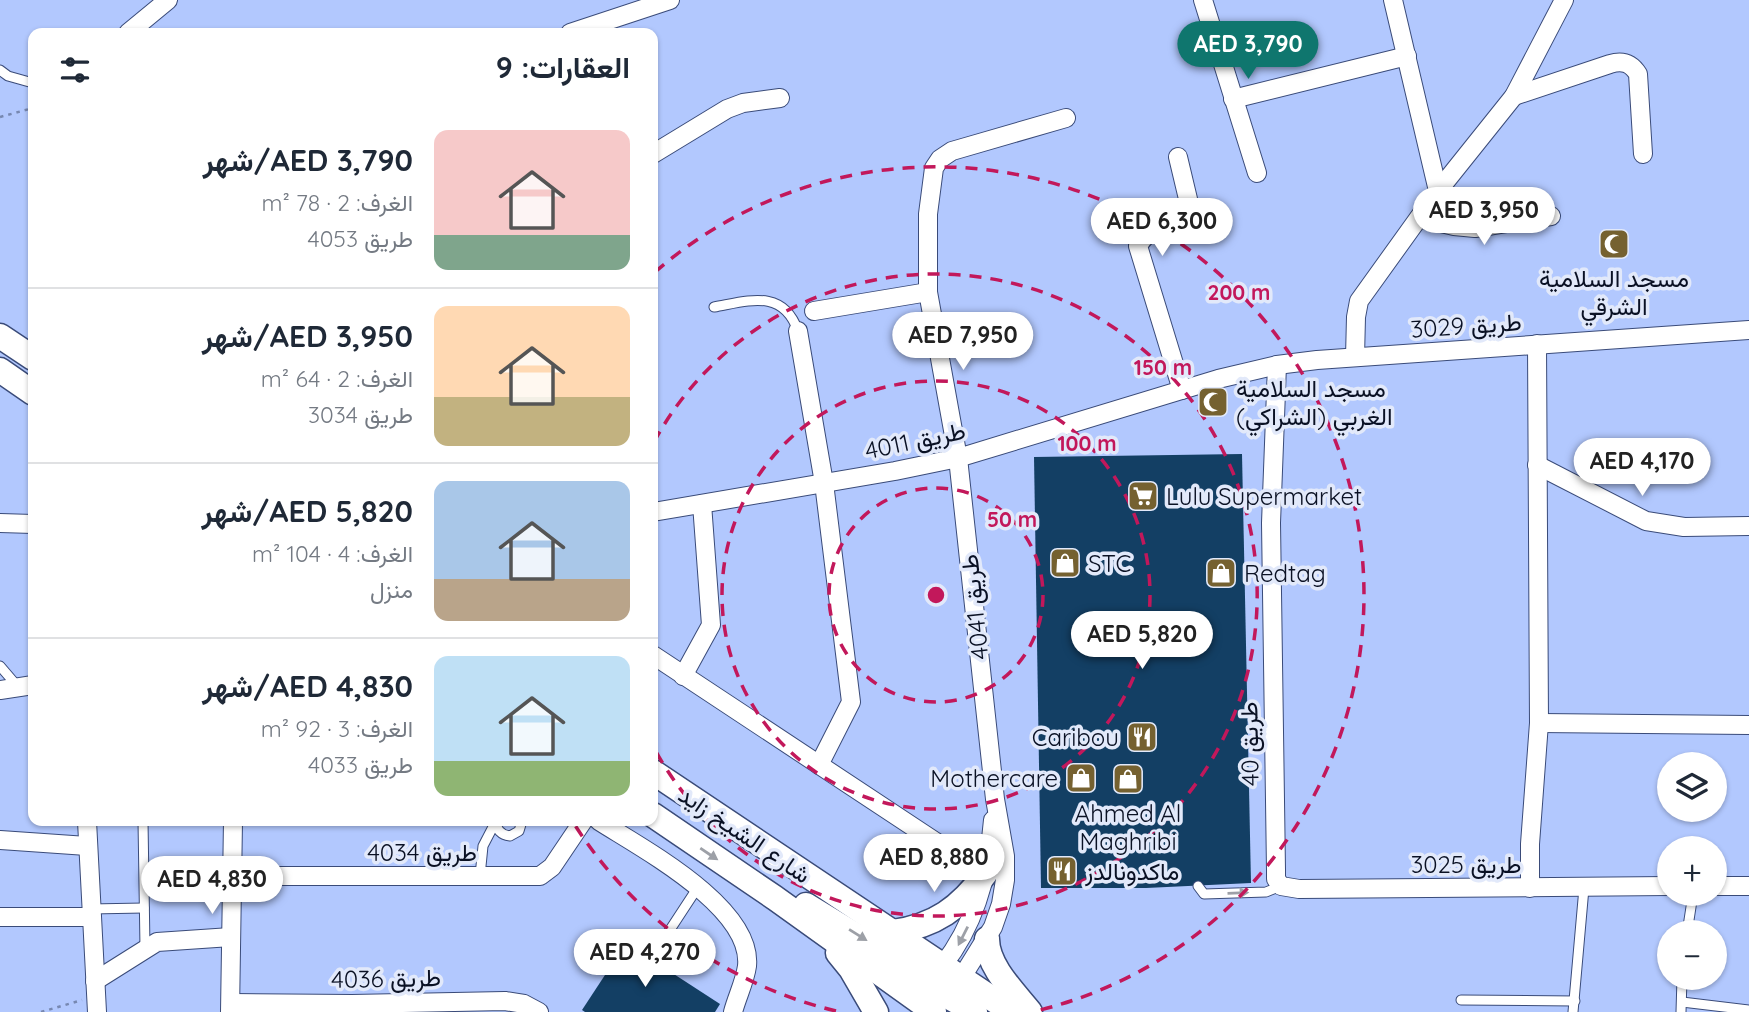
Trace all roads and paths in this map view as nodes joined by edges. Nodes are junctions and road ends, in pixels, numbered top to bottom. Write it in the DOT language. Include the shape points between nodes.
graph roads {
  1 [pos="167,0"];
  2 [pos="670,0"];
  3 [pos="1203,0"];
  4 [pos="1393,0"];
  5 [pos="1564,0"];
  6 [pos="134,28"];
  7 [pos="585,28"];
  8 [pos="1407,56"];
  9 [pos="0,69"];
  10 [pos="28,81"];
  11 [pos="1514,96"];
  12 [pos="780,98"];
  13 [pos="1233,99"];
  14 [pos="28,109"];
  15 [pos="0,117"];
  16 [pos="1066,118"];
  17 [pos="658,151"];
  18 [pos="1643,154"];
  19 [pos="1178,157"];
  20 [pos="1257,173"];
  21 [pos="1438,191"];
  22 [pos="1551,216"];
  23 [pos="1419,218"];
  24 [pos="928,292"];
  25 [pos="714,307"];
  26 [pos="814,311"];
  27 [pos="1749,330"];
  28 [pos="798,331"];
  29 [pos="0,336"];
  30 [pos="1537,344"];
  31 [pos="28,355"];
  32 [pos="1355,357"];
  33 [pos="1277,365"];
  34 [pos="0,370"];
  35 [pos="28,390"];
  36 [pos="1182,390"];
  37 [pos="958,458"];
  38 [pos="1537,465"];
  39 [pos="824,483"];
  40 [pos="702,504"];
  41 [pos="658,511"];
  42 [pos="0,523"];
  43 [pos="28,524"];
  44 [pos="1749,526"];
  45 [pos="658,658"];
  46 [pos="0,666"];
  47 [pos="683,676"];
  48 [pos="17,688"];
  49 [pos="1539,723"];
  50 [pos="1749,725"];
  51 [pos="819,765"];
  52 [pos="658,775"];
  53 [pos="995,799"];
  54 [pos="658,818"];
  55 [pos="86,826"];
  56 [pos="143,826"];
  57 [pos="233,826"];
  58 [pos="493,826"];
  59 [pos="497,826"];
  60 [pos="520,826"];
  61 [pos="576,826"];
  62 [pos="607,826"];
  63 [pos="0,841"];
  64 [pos="86,846"];
  65 [pos="945,848"];
  66 [pos="985,874"];
  67 [pos="233,876"];
  68 [pos="480,876"];
  69 [pos="1278,878"];
  70 [pos="699,886"];
  71 [pos="1198,886"];
  72 [pos="1657,886"];
  73 [pos="1727,886"];
  74 [pos="1749,886"];
  75 [pos="1530,888"];
  76 [pos="1584,888"];
  77 [pos="775,898"];
  78 [pos="144,908"];
  79 [pos="90,913"];
  80 [pos="0,917"];
  81 [pos="820,931"];
  82 [pos="893,932"];
  83 [pos="231,937"];
  84 [pos="987,939"];
  85 [pos="660,945"];
  86 [pos="145,948"];
  87 [pos="935,994"];
  88 [pos="96,996"];
  89 [pos="1461,1000"];
  90 [pos="1574,1001"];
  91 [pos="1682,1007"];
  92 [pos="230,1008"];
  93 [pos="352,1008"];
  94 [pos="1749,1010"];
  95 [pos="41,1012"];
  96 [pos="539,1012"];
  97 [pos="733,1012"];
  98 [pos="876,1012"];
  99 [pos="975,1012"];
  100 [pos="1012,1012"];
  101 [pos="1030,1012"];
  102 [pos="1573,1012"];
  1 -- 6 [label="street"];
  2 -- 7 [label="street"];
  3 -- 13 [label="street"];
  4 -- 8 [label="street"];
  5 -- 11 [label="street"];
  8 -- 13 [label="street"];
  8 -- 21 [label="street"];
  9 -- 10 [label="lane"];
  11 -- 18 [label="street" via="1626,62 1638,74"];
  11 -- 21 [label="street"];
  12 -- 17 [label="street" via="727,109"];
  13 -- 20 [label="street"];
  14 -- 15 [label="path"];
  16 -- 24 [label="street, طريق 4041" via="952,151 940,159 934,169 928,214"];
  19 -- 36 [label="street" via="1187,210 1180,218 1153,229 1138,246"];
  21 -- 23 [label="street"];
  22 -- 23 [label="street" via="1475,229"];
  23 -- 32 [label="street" via="1359,301"];
  24 -- 26 [label="street"];
  24 -- 37 [label="street, طريق 4041"];
  25 -- 28 [label="lane" via="771,302 789,313"];
  27 -- 30 [label="street, طريق 3029"];
  28 -- 39 [label="street"];
  29 -- 31 [label="main road"];
  30 -- 32 [label="street, طريق 3029"];
  30 -- 38 [label="street"];
  32 -- 33 [label="street, طريق 4011"];
  33 -- 36 [label="street, طريق 4011"];
  33 -- 69 [label="street, طريق 40" via="1271,523"];
  34 -- 35 [label="main road"];
  36 -- 37 [label="street, طريق 4011"];
  37 -- 39 [label="street, طريق 4011"];
  37 -- 53 [label="street, طريق 4041"];
  38 -- 44 [label="street" via="1646,521 1684,527"];
  38 -- 49 [label="street"];
  39 -- 40 [label="street, طريق 4011"];
  39 -- 51 [label="street" via="851,702"];
  40 -- 41 [label="street, طريق 4011"];
  40 -- 47 [label="street" via="711,625"];
  42 -- 43 [label="street"];
  45 -- 47 [label="street"];
  46 -- 48 [label="lane"];
  47 -- 51 [label="street"];
  49 -- 50 [label="street"];
  49 -- 75 [label="street"];
  51 -- 65 [label="street"];
  52 -- 82 [label="main road, شارع الشيخ زايد"];
  53 -- 66 [label="street, طريق 4041"];
  53 -- 84 [label="street, طريق 4041" via="1005,880"];
  54 -- 77 [label="main road, شارع الشيخ زايد, one-way"];
  55 -- 64 [label="street"];
  56 -- 78 [label="lane"];
  57 -- 67 [label="street"];
  58 -- 68 [label="lane" via="483,846"];
  59 -- 60 [label="lane" via="510,836"];
  61 -- 68 [label="street, طريق 4034" via="552,867 540,876"];
  62 -- 70 [label="street"];
  63 -- 64 [label="street"];
  64 -- 79 [label="street"];
  66 -- 82 [label="main road" via="942,916"];
  66 -- 87 [label="street, طريق 4041, one-way" via="972,917"];
  67 -- 68 [label="street, طريق 4034"];
  67 -- 83 [label="street"];
  71 -- 69 [label="lane, one-way" via="1204,894 1266,892"];
  69 -- 75 [label="street, طريق 3025" via="1299,889"];
  70 -- 85 [label="lane"];
  70 -- 97 [label="street" via="740,934 745,950 747,965"];
  72 -- 76 [label="street, طريق 3025"];
  73 -- 74 [label="street"];
  75 -- 76 [label="street, طريق 3025"];
  76 -- 90 [label="lane"];
  77 -- 81 [label="main road, شارع الشيخ زايد"];
  77 -- 87 [label="main road, one-way" via="820,911"];
  78 -- 79 [label="lane"];
  78 -- 86 [label="lane"];
  79 -- 80 [label="street"];
  79 -- 88 [label="street"];
  81 -- 87 [label="main road, شارع الشيخ زايد"];
  81 -- 98 [label="main road"];
  82 -- 87 [label="main road, شارع الشيخ زايد"];
  83 -- 86 [label="street" via="169,940"];
  83 -- 92 [label="street"];
  84 -- 87 [label="street, طريق 4041"];
  84 -- 101 [label="main road" via="995,965"];
  86 -- 88 [label="street"];
  87 -- 99 [label="main road"];
  87 -- 100 [label="main road, شارع الشيخ زايد"];
  88 -- 95 [label="path"];
  89 -- 90 [label="lane"];
  90 -- 102 [label="lane"];
  91 -- 94 [label="lane"];
  92 -- 93 [label="street, طريق 4036"];
  93 -- 96 [label="street, طريق 4036" via="505,1001"];
}
